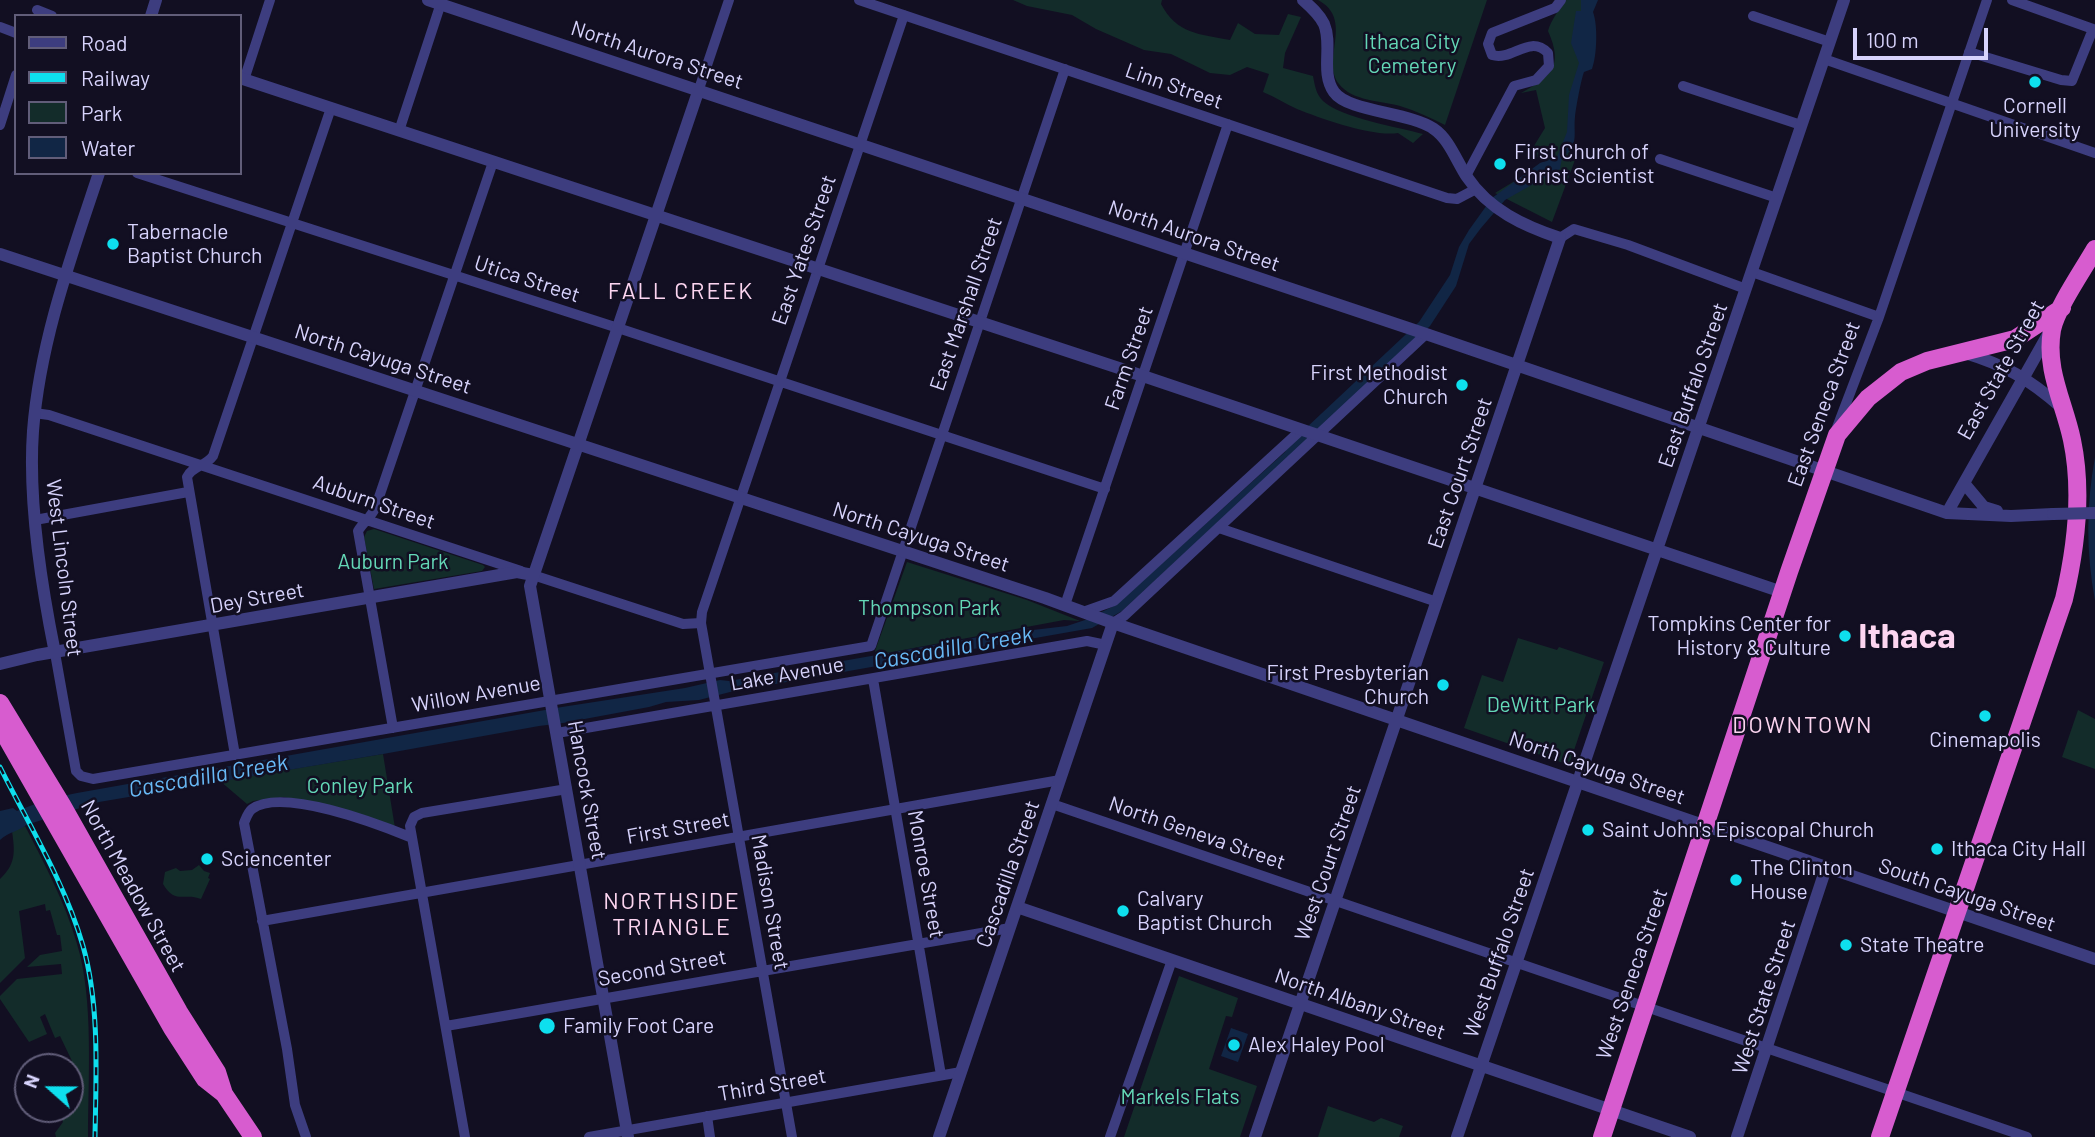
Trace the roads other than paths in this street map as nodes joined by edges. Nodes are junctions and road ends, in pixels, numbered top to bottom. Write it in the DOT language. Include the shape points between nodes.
graph roads {
  1 [pos="270,0"];
  2 [pos="729,0"];
  3 [pos="859,0"];
  4 [pos="1303,0"];
  5 [pos="1561,0"];
  6 [pos="1844,0"];
  7 [pos="1987,0"];
  8 [pos="2012,0"];
  9 [pos="437,1"];
  10 [pos="904,15"];
  11 [pos="1753,16"];
  12 [pos="1830,42"];
  13 [pos="1969,52"];
  14 [pos="1824,59"];
  15 [pos="1065,69"];
  16 [pos="242,79"];
  17 [pos="14,81"];
  18 [pos="1683,86"];
  19 [pos="699,89"];
  20 [pos="1951,104"];
  21 [pos="331,108"];
  22 [pos="1228,124"];
  23 [pos="0,125"];
  24 [pos="1801,125"];
  25 [pos="399,131"];
  26 [pos="861,144"];
  27 [pos="2095,153"];
  28 [pos="1660,159"];
  29 [pos="493,162"];
  30 [pos="98,175"];
  31 [pos="143,175"];
  32 [pos="1466,176"];
  33 [pos="1476,189"];
  34 [pos="1022,198"];
  35 [pos="1777,198"];
  36 [pos="656,215"];
  37 [pos="292,223"];
  38 [pos="1560,238"];
  39 [pos="2095,249"];
  40 [pos="1185,253"];
  41 [pos="0,254"];
  42 [pos="818,269"];
  43 [pos="1752,272"];
  44 [pos="65,275"];
  45 [pos="454,275"];
  46 [pos="1746,289"];
  47 [pos="2062,308"];
  48 [pos="1879,317"];
  49 [pos="980,322"];
  50 [pos="2053,326"];
  51 [pos="618,328"];
  52 [pos="1426,334"];
  53 [pos="254,337"];
  54 [pos="1963,352"];
  55 [pos="1516,366"];
  56 [pos="1143,376"];
  57 [pos="2024,377"];
  58 [pos="780,382"];
  59 [pos="415,390"];
  60 [pos="2061,407"];
  61 [pos="34,413"];
  62 [pos="1698,428"];
  63 [pos="1301,430"];
  64 [pos="942,435"];
  65 [pos="1319,436"];
  66 [pos="578,444"];
  67 [pos="1832,446"];
  68 [pos="202,465"];
  69 [pos="1824,470"];
  70 [pos="1964,483"];
  71 [pos="1105,489"];
  72 [pos="1475,489"];
  73 [pos="188,492"];
  74 [pos="741,498"];
  75 [pos="1947,513"];
  76 [pos="2095,513"];
  77 [pos="2011,516"];
  78 [pos="35,520"];
  79 [pos="369,520"];
  80 [pos="1219,528"];
  81 [pos="1656,550"];
  82 [pos="904,551"];
  83 [pos="527,573"];
  84 [pos="1783,592"];
  85 [pos="369,598"];
  86 [pos="1437,602"];
  87 [pos="1065,605"];
  88 [pos="1083,612"];
  89 [pos="701,623"];
  90 [pos="1113,623"];
  91 [pos="212,625"];
  92 [pos="1106,645"];
  93 [pos="871,646"];
  94 [pos="55,653"];
  95 [pos="0,664"];
  96 [pos="710,676"];
  97 [pos="873,679"];
  98 [pos="0,703"];
  99 [pos="714,703"];
  100 [pos="552,704"];
  101 [pos="1397,720"];
  102 [pos="0,726"];
  103 [pos="393,728"];
  104 [pos="556,730"];
  105 [pos="235,755"];
  106 [pos="87,779"];
  107 [pos="1060,780"];
  108 [pos="40,782"];
  109 [pos="1577,782"];
  110 [pos="567,789"];
  111 [pos="1052,804"];
  112 [pos="896,809"];
  113 [pos="1706,825"];
  114 [pos="410,832"];
  115 [pos="739,836"];
  116 [pos="580,864"];
  117 [pos="1826,868"];
  118 [pos="422,892"];
  119 [pos="1335,901"];
  120 [pos="1017,907"];
  121 [pos="1956,912"];
  122 [pos="262,921"];
  123 [pos="1010,928"];
  124 [pos="919,943"];
  125 [pos="1171,960"];
  126 [pos="2095,960"];
  127 [pos="1516,963"];
  128 [pos="763,971"];
  129 [pos="604,998"];
  130 [pos="1300,1004"];
  131 [pos="1645,1007"];
  132 [pos="446,1026"];
  133 [pos="1767,1048"];
  134 [pos="1481,1066"];
  135 [pos="961,1072"];
  136 [pos="941,1075"];
  137 [pos="1895,1092"];
  138 [pos="786,1103"];
  139 [pos="1611,1110"];
  140 [pos="707,1116"];
  141 [pos="627,1134"];
  142 [pos="253,1137"];
  143 [pos="306,1137"];
  144 [pos="465,1137"];
  145 [pos="589,1137"];
  146 [pos="710,1137"];
  147 [pos="792,1137"];
  148 [pos="939,1137"];
  149 [pos="1111,1137"];
  150 [pos="1255,1137"];
  151 [pos="1457,1137"];
  152 [pos="1602,1137"];
  153 [pos="1690,1137"];
  154 [pos="1737,1137"];
  155 [pos="1880,1137"];
  156 [pos="2027,1137"];
  1 -- 16 [label="street"];
  2 -- 19 [label="street"];
  3 -- 10 [label="street, Linn Street"];
  4 -- 32 [label="street" via="1324,25 1329,84 1337,97 1434,129"];
  5 -- 32 [label="street" via="1555,8 1492,33 1488,44 1492,55 1538,46 1548,53 1549,66 1536,80 1514,86"];
  6 -- 12 [label="street, East Buffalo Street"];
  7 -- 13 [label="street, East Seneca Street"];
  8 -- 13 [label="street" via="2093,29 2072,80"];
  9 -- 19 [label="street, North Aurora Street"];
  9 -- 25 [label="street"];
  10 -- 15 [label="street, Linn Street"];
  10 -- 26 [label="street, East Yates Street"];
  11 -- 12 [label="street"];
  12 -- 14 [label="street, East Buffalo Street"];
  13 -- 20 [label="street, East Seneca Street"];
  14 -- 20 [label="street"];
  14 -- 24 [label="street, East Buffalo Street"];
  15 -- 22 [label="street, Linn Street"];
  15 -- 34 [label="street, East Marshall Street"];
  16 -- 21 [label="street"];
  17 -- 23 [label="street"];
  18 -- 24 [label="street"];
  19 -- 26 [label="street, North Aurora Street"];
  19 -- 36 [label="street"];
  20 -- 27 [label="street"];
  20 -- 48 [label="street, East Seneca Street"];
  21 -- 25 [label="street"];
  21 -- 37 [label="street"];
  22 -- 33 [label="street, Linn Street" via="1450,199"];
  22 -- 40 [label="street, Farm Street"];
  24 -- 35 [label="street, East Buffalo Street"];
  25 -- 29 [label="street"];
  26 -- 34 [label="street, North Aurora Street"];
  26 -- 42 [label="street, East Yates Street"];
  28 -- 35 [label="street"];
  29 -- 36 [label="street"];
  29 -- 45 [label="street"];
  30 -- 44 [label="street, West Lincoln Street"];
  31 -- 37 [label="street, Utica Street"];
  32 -- 33 [label="street"];
  33 -- 38 [label="street" via="1500,211"];
  34 -- 40 [label="street, North Aurora Street"];
  34 -- 49 [label="street, East Marshall Street"];
  35 -- 43 [label="street, East Buffalo Street"];
  36 -- 42 [label="street"];
  36 -- 51 [label="street"];
  37 -- 45 [label="street, Utica Street"];
  37 -- 53 [label="street"];
  38 -- 46 [label="street" via="1574,229"];
  38 -- 55 [label="street, East Court Street"];
  39 -- 47 [label="highway, East State Street"];
  40 -- 52 [label="street, North Aurora Street"];
  40 -- 56 [label="street, Farm Street"];
  41 -- 44 [label="street, North Cayuga Street"];
  42 -- 49 [label="street"];
  42 -- 58 [label="street, East Yates Street"];
  43 -- 46 [label="street, East Buffalo Street"];
  43 -- 48 [label="street"];
  44 -- 53 [label="street, North Cayuga Street"];
  44 -- 61 [label="street, West Lincoln Street"];
  45 -- 51 [label="street, Utica Street"];
  45 -- 59 [label="street"];
  46 -- 62 [label="street, East Buffalo Street"];
  47 -- 50 [label="highway, East State Street"];
  47 -- 54 [label="highway" via="2015,339"];
  48 -- 67 [label="street, East Seneca Street"];
  49 -- 56 [label="street"];
  49 -- 64 [label="street, East Marshall Street"];
  50 -- 57 [label="street, East State Street"];
  50 -- 60 [label="highway" via="2050,366"];
  51 -- 58 [label="street, Utica Street"];
  51 -- 66 [label="street"];
  52 -- 55 [label="street, North Aurora Street"];
  52 -- 65 [label="street"];
  53 -- 59 [label="street, North Cayuga Street"];
  53 -- 68 [label="street" via="213,456"];
  54 -- 57 [label="street"];
  54 -- 67 [label="highway" via="1927,361 1890,379 1849,418"];
  55 -- 62 [label="street, North Aurora Street"];
  55 -- 72 [label="street, East Court Street"];
  56 -- 63 [label="street"];
  56 -- 71 [label="street, Farm Street"];
  57 -- 60 [label="street"];
  57 -- 70 [label="street, East State Street"];
  58 -- 64 [label="street, Utica Street"];
  58 -- 74 [label="street, East Yates Street"];
  59 -- 66 [label="street, North Cayuga Street"];
  59 -- 79 [label="street"];
  60 -- 121 [label="highway" via="2077,484 2077,522 2067,586"];
  61 -- 68 [label="street, Auburn Street"];
  61 -- 78 [label="street, West Lincoln Street"];
  62 -- 69 [label="street, North Aurora Street"];
  62 -- 81 [label="street, East Buffalo Street"];
  63 -- 65 [label="street"];
  63 -- 88 [label="street" via="1114,601"];
  64 -- 71 [label="street, Utica Street"];
  64 -- 82 [label="street, East Marshall Street"];
  65 -- 72 [label="street"];
  65 -- 80 [label="street"];
  66 -- 74 [label="street, North Cayuga Street"];
  66 -- 83 [label="street"];
  67 -- 69 [label="highway, East Seneca Street"];
  68 -- 73 [label="street" via="189,472"];
  68 -- 79 [label="street, Auburn Street"];
  69 -- 75 [label="street, North Aurora Street"];
  69 -- 84 [label="highway, East Seneca Street"];
  70 -- 75 [label="street, East State Street"];
  70 -- 77 [label="street" via="1984,507"];
  71 -- 87 [label="street, Farm Street"];
  72 -- 81 [label="street"];
  72 -- 86 [label="street, East Court Street"];
  73 -- 78 [label="street"];
  73 -- 91 [label="street"];
  74 -- 82 [label="street, North Cayuga Street"];
  74 -- 89 [label="street, East Yates Street"];
  75 -- 77 [label="street, North Aurora Street"];
  76 -- 77 [label="street, North Aurora Street, bridge"];
  78 -- 94 [label="street, West Lincoln Street"];
  79 -- 83 [label="street, Auburn Street"];
  79 -- 85 [label="street" via="358,531"];
  80 -- 86 [label="street"];
  80 -- 90 [label="street"];
  81 -- 84 [label="street"];
  81 -- 109 [label="street, East Buffalo Street"];
  82 -- 87 [label="street, North Cayuga Street"];
  82 -- 93 [label="street, East Marshall Street"];
  83 -- 85 [label="street, Dey Street"];
  83 -- 89 [label="street, Auburn Street" via="683,624"];
  83 -- 100 [label="street, Hancock Street"];
  84 -- 113 [label="highway, East Seneca Street"];
  85 -- 91 [label="street, Dey Street"];
  85 -- 103 [label="street"];
  86 -- 101 [label="street, East Court Street"];
  87 -- 88 [label="street, North Cayuga Street"];
  88 -- 90 [label="street, North Cayuga Street"];
  89 -- 96 [label="street, Madison Street"];
  90 -- 92 [label="street, Cascadilla Street"];
  90 -- 101 [label="street, North Cayuga Street"];
  91 -- 94 [label="street, Dey Street"];
  91 -- 105 [label="street"];
  92 -- 97 [label="street, Lake Avenue" via="1087,641"];
  92 -- 107 [label="street, Cascadilla Street"];
  93 -- 96 [label="street, Willow Avenue"];
  94 -- 95 [label="street, Dey Street"];
  94 -- 106 [label="street, West Lincoln Street" via="74,764"];
  96 -- 99 [label="street, Madison Street"];
  96 -- 100 [label="street, Willow Avenue"];
  97 -- 99 [label="street, Lake Avenue"];
  97 -- 112 [label="street, Monroe Street"];
  98 -- 108 [label="highway, North Meadow Street"];
  99 -- 104 [label="street, Lake Avenue"];
  99 -- 115 [label="street, Madison Street"];
  100 -- 103 [label="street, Willow Avenue"];
  100 -- 104 [label="street, Hancock Street"];
  101 -- 109 [label="street, North Cayuga Street"];
  101 -- 119 [label="street, West Court Street"];
  102 -- 108 [label="highway, North Meadow Street"];
  103 -- 105 [label="street, Willow Avenue"];
  104 -- 110 [label="street, Hancock Street"];
  105 -- 106 [label="street, Willow Avenue"];
  107 -- 111 [label="street, Cascadilla Street"];
  107 -- 112 [label="street, First Street"];
  108 -- 142 [label="highway, North Meadow Street" via="217,1072 223,1094"];
  109 -- 113 [label="street, North Cayuga Street"];
  109 -- 127 [label="street, West Buffalo Street"];
  110 -- 114 [label="street" via="422,813 414,817"];
  110 -- 116 [label="street, Hancock Street"];
  111 -- 119 [label="street, North Geneva Street"];
  111 -- 120 [label="street, Cascadilla Street"];
  112 -- 115 [label="street, First Street"];
  112 -- 124 [label="street, Monroe Street"];
  113 -- 117 [label="street, North Cayuga Street"];
  113 -- 131 [label="highway, West Seneca Street"];
  114 -- 118 [label="street"];
  114 -- 122 [label="street" via="283,802 251,810 244,823"];
  115 -- 116 [label="street, First Street"];
  115 -- 128 [label="street, Madison Street"];
  116 -- 118 [label="street, First Street"];
  116 -- 129 [label="street, Hancock Street"];
  117 -- 121 [label="street, South Cayuga Street"];
  117 -- 133 [label="street, West State Street"];
  118 -- 122 [label="street, First Street"];
  118 -- 132 [label="street"];
  119 -- 127 [label="street, North Geneva Street"];
  119 -- 130 [label="street, West Court Street"];
  120 -- 123 [label="street, Cascadilla Street"];
  120 -- 125 [label="street, North Albany Street"];
  121 -- 126 [label="street, South Cayuga Street"];
  121 -- 137 [label="highway"];
  122 -- 143 [label="street" via="295,1105"];
  123 -- 124 [label="street, Second Street"];
  123 -- 135 [label="street, Cascadilla Street"];
  124 -- 128 [label="street, Second Street"];
  124 -- 136 [label="street, Monroe Street"];
  125 -- 130 [label="street, North Albany Street"];
  125 -- 149 [label="street"];
  127 -- 131 [label="street, North Geneva Street"];
  127 -- 134 [label="street, West Buffalo Street"];
  128 -- 129 [label="street, Second Street"];
  128 -- 138 [label="street, Madison Street"];
  129 -- 132 [label="street, Second Street"];
  129 -- 141 [label="street, Hancock Street"];
  130 -- 134 [label="street, North Albany Street"];
  130 -- 150 [label="street, West Court Street"];
  131 -- 133 [label="street, North Geneva Street"];
  131 -- 139 [label="highway, West Seneca Street"];
  132 -- 144 [label="street"];
  133 -- 137 [label="street, North Geneva Street"];
  133 -- 154 [label="street, West State Street"];
  134 -- 139 [label="street, North Albany Street"];
  134 -- 151 [label="street, West Buffalo Street"];
  135 -- 136 [label="street, Third Street"];
  135 -- 148 [label="street, Cascadilla Street"];
  136 -- 138 [label="street, Third Street"];
  137 -- 155 [label="highway"];
  137 -- 156 [label="street, North Geneva Street"];
  138 -- 140 [label="street, Third Street"];
  138 -- 147 [label="street, Madison Street"];
  139 -- 152 [label="highway, West Seneca Street"];
  139 -- 153 [label="street, North Albany Street"];
  140 -- 141 [label="street, Third Street"];
  140 -- 146 [label="street"];
  141 -- 145 [label="street, Third Street"];
}
